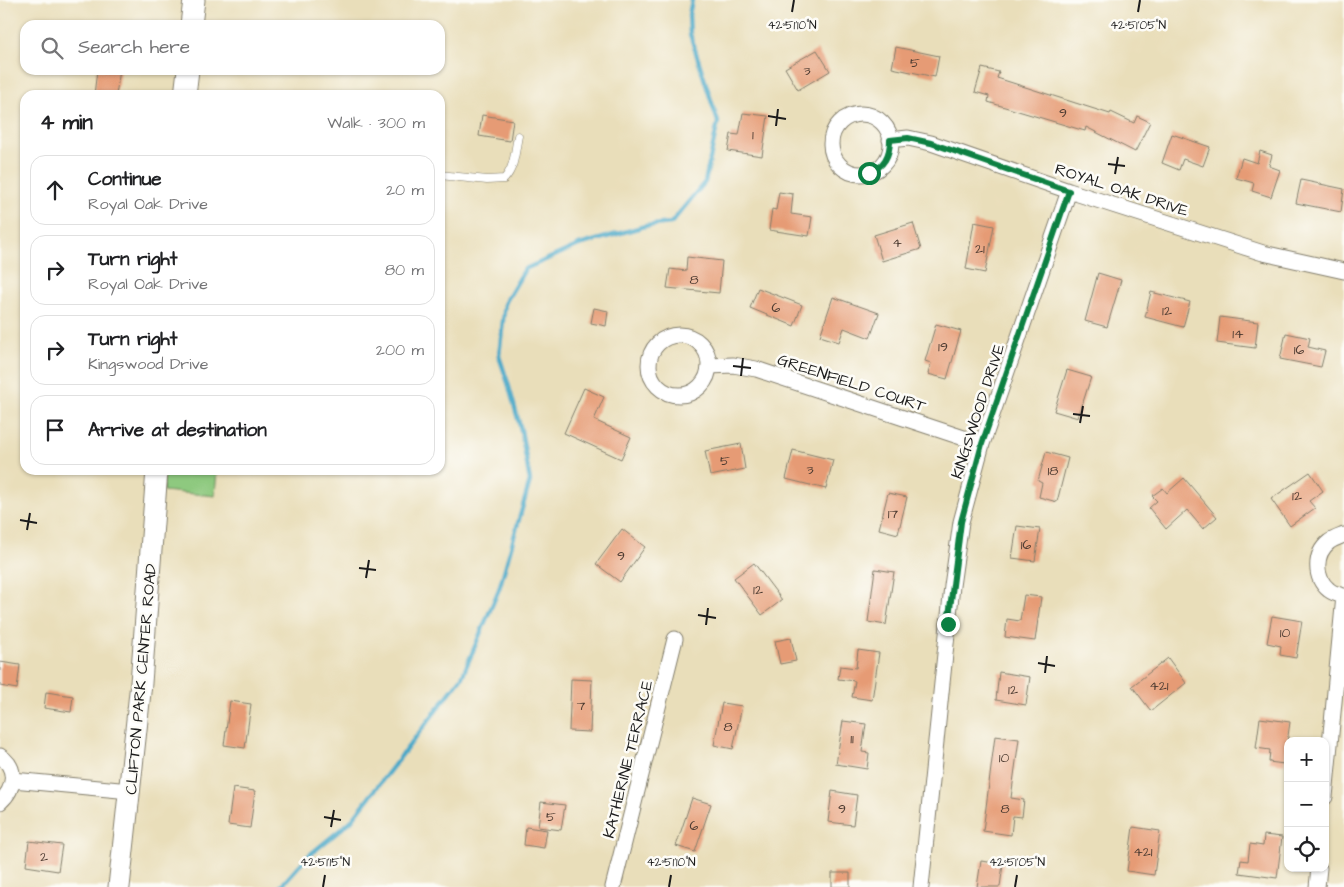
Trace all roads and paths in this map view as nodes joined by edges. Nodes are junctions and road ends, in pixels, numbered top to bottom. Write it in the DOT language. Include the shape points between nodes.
graph roads {
  1 [pos="194,0"];
  2 [pos="192,20"];
  3 [pos="188,75"];
  4 [pos="186,90"];
  5 [pos="518,136"];
  6 [pos="890,140"];
  7 [pos="445,176"];
  8 [pos="1069,191"];
  9 [pos="1344,271"];
  10 [pos="709,366"];
  11 [pos="982,444"];
  12 [pos="157,475"];
  13 [pos="1344,536"];
  14 [pos="1344,596"];
  15 [pos="675,639"];
  16 [pos="0,756"];
  17 [pos="13,780"];
  18 [pos="1326,782"];
  19 [pos="130,791"];
  20 [pos="0,802"];
  21 [pos="1319,872"];
  22 [pos="119,887"];
  23 [pos="613,887"];
  24 [pos="921,887"];
  25 [pos="1317,887"];
  1 -- 2 [label="street"];
  3 -- 4 [label="street"];
  5 -- 7 [label="lane" via="512,168 504,179"];
  6 -- 8 [label="street, ROYAL OAK DRIVE" via="908,138 931,143"];
  8 -- 9 [label="street, ROYAL OAK DRIVE" via="1263,253"];
  8 -- 11 [label="street, KINGSWOOD DRIVE"];
  10 -- 11 [label="street, GREENFIELD COURT" via="733,365 756,369"];
  11 -- 24 [label="street, KINGSWOOD DRIVE" via="961,522 952,586"];
  12 -- 19 [label="street, CLIFTON PARK CENTER ROAD"];
  13 -- 14 [label="street" via="1331,541 1321,552 1317,566 1320,580 1330,591"];
  14 -- 18 [label="street"];
  15 -- 23 [label="street, KATHERINE TERRACE"];
  16 -- 17 [label="street" via="9,764"];
  17 -- 19 [label="street"];
  17 -- 20 [label="street" via="11,789"];
  19 -- 22 [label="street, CLIFTON PARK CENTER ROAD"];
  21 -- 25 [label="street"];
}
